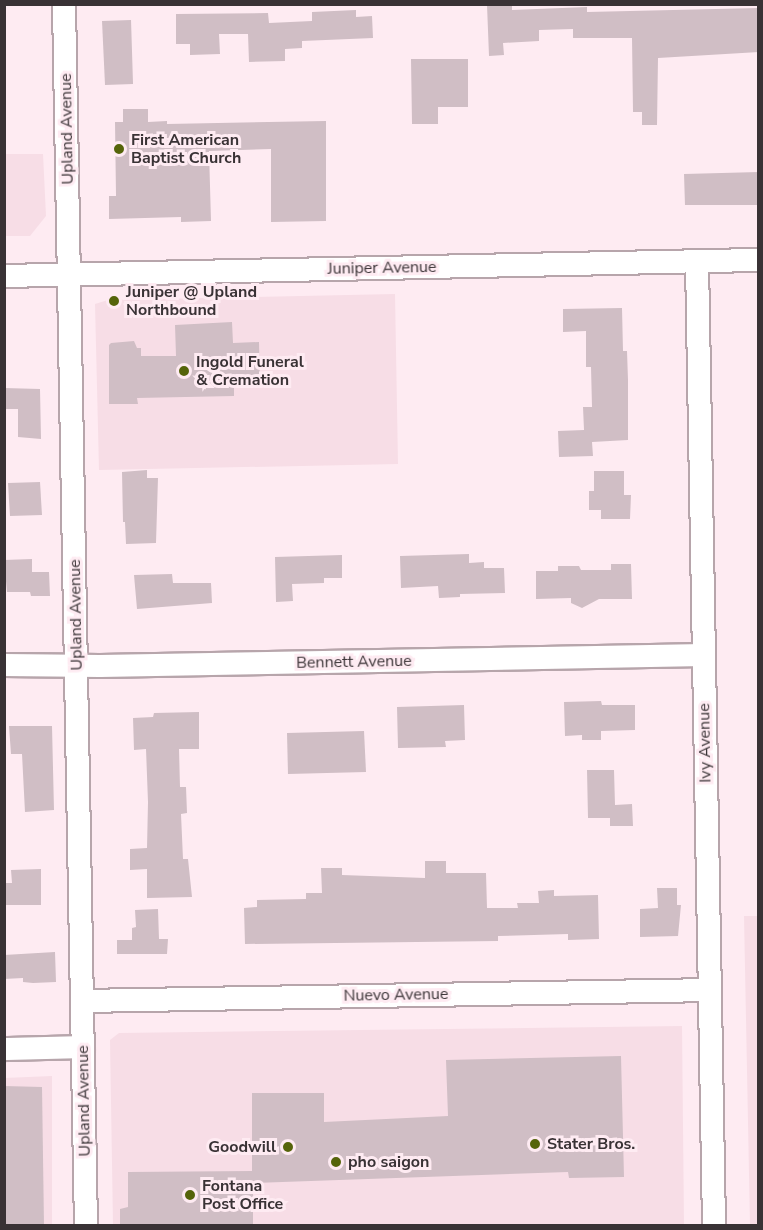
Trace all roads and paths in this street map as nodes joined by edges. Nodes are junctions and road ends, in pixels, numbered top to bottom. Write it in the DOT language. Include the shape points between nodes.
graph roads {
  1 [pos="64,4"];
  2 [pos="759,260"];
  3 [pos="697,261"];
  4 [pos="70,274"];
  5 [pos="4,276"];
  6 [pos="704,655"];
  7 [pos="77,664"];
  8 [pos="4,665"];
  9 [pos="710,990"];
  10 [pos="82,1001"];
  11 [pos="83,1047"];
  12 [pos="4,1049"];
  13 [pos="86,1226"];
  14 [pos="714,1226"];
  1 -- 4 [label="street, Upland Avenue"];
  2 -- 3 [label="street, Juniper Avenue"];
  3 -- 4 [label="street, Juniper Avenue"];
  3 -- 6 [label="street, Ivy Avenue"];
  4 -- 5 [label="street, Juniper Avenue"];
  4 -- 7 [label="street, Upland Avenue"];
  6 -- 7 [label="street, Bennett Avenue"];
  6 -- 9 [label="street, Ivy Avenue"];
  7 -- 8 [label="street, Bennett Avenue"];
  7 -- 10 [label="street, Upland Avenue"];
  9 -- 10 [label="street, Nuevo Avenue"];
  9 -- 14 [label="street, Ivy Avenue"];
  10 -- 11 [label="street, Upland Avenue"];
  11 -- 12 [label="street"];
  11 -- 13 [label="street, Upland Avenue"];
}
